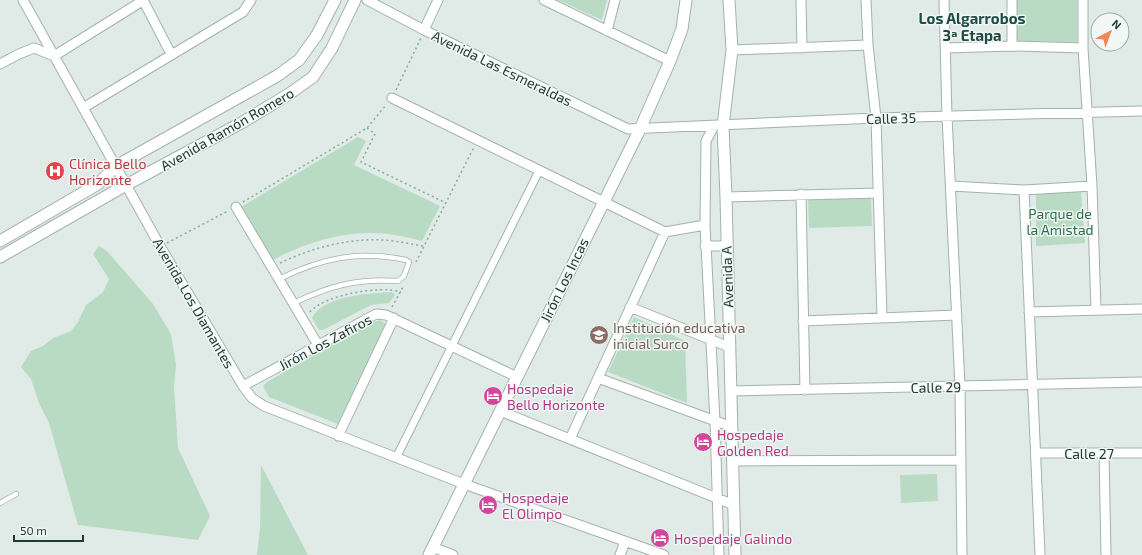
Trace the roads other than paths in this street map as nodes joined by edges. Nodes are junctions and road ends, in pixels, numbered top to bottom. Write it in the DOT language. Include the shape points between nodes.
graph roads {
  1 [pos="23,0"];
  2 [pos="143,0"];
  3 [pos="251,0"];
  4 [pos="335,0"];
  5 [pos="355,0"];
  6 [pos="367,0"];
  7 [pos="438,0"];
  8 [pos="544,0"];
  9 [pos="615,0"];
  10 [pos="686,0"];
  11 [pos="729,0"];
  12 [pos="801,0"];
  13 [pos="866,0"];
  14 [pos="944,0"];
  15 [pos="1012,0"];
  16 [pos="1083,0"];
  17 [pos="424,30"];
  18 [pos="607,31"];
  19 [pos="868,45"];
  20 [pos="1012,46"];
  21 [pos="802,48"];
  22 [pos="946,48"];
  23 [pos="1083,48"];
  24 [pos="732,50"];
  25 [pos="171,54"];
  26 [pos="54,56"];
  27 [pos="670,61"];
  28 [pos="0,64"];
  29 [pos="392,98"];
  30 [pos="83,108"];
  31 [pos="1142,111"];
  32 [pos="1087,112"];
  33 [pos="947,116"];
  34 [pos="876,118"];
  35 [pos="718,126"];
  36 [pos="640,129"];
  37 [pos="116,166"];
  38 [pos="538,170"];
  39 [pos="126,185"];
  40 [pos="951,186"];
  41 [pos="1092,186"];
  42 [pos="1024,190"];
  43 [pos="878,193"];
  44 [pos="801,194"];
  45 [pos="726,197"];
  46 [pos="602,202"];
  47 [pos="236,207"];
  48 [pos="704,224"];
  49 [pos="665,232"];
  50 [pos="0,241"];
  51 [pos="706,246"];
  52 [pos="726,246"];
  53 [pos="0,258"];
  54 [pos="279,279"];
  55 [pos="294,303"];
  56 [pos="630,307"];
  57 [pos="1142,309"];
  58 [pos="1096,310"];
  59 [pos="1029,312"];
  60 [pos="957,315"];
  61 [pos="882,317"];
  62 [pos="394,318"];
  63 [pos="803,321"];
  64 [pos="709,340"];
  65 [pos="318,345"];
  66 [pos="452,346"];
  67 [pos="729,347"];
  68 [pos="517,377"];
  69 [pos="598,378"];
  70 [pos="1142,382"];
  71 [pos="1033,385"];
  72 [pos="243,386"];
  73 [pos="960,386"];
  74 [pos="805,390"];
  75 [pos="731,391"];
  76 [pos="500,411"];
  77 [pos="715,421"];
  78 [pos="732,427"];
  79 [pos="338,436"];
  80 [pos="570,439"];
  81 [pos="1036,453"];
  82 [pos="1104,453"];
  83 [pos="1142,453"];
  84 [pos="396,458"];
  85 [pos="961,460"];
  86 [pos="733,461"];
  87 [pos="468,486"];
  88 [pos="16,494"];
  89 [pos="716,498"];
  90 [pos="0,503"];
  91 [pos="734,505"];
  92 [pos="622,540"];
  93 [pos="430,551"];
  94 [pos="453,555"];
  95 [pos="620,555"];
  96 [pos="664,555"];
  97 [pos="719,555"];
  98 [pos="735,555"];
  99 [pos="962,555"];
  100 [pos="1040,555"];
  101 [pos="1106,555"];
  1 -- 26 [label="street, Avenida Los Diamantes"];
  2 -- 25 [label="street"];
  2 -- 26 [label="street"];
  3 -- 25 [label="street" via="243,12"];
  4 -- 37 [label="street, Avenida Ramón Romero" via="317,35 299,60 277,76"];
  5 -- 39 [label="street, Avenida Ramón Romero" via="332,48 313,77 243,122"];
  6 -- 17 [label="street, Avenida Las Esmeraldas"];
  7 -- 17 [label="street"];
  8 -- 18 [label="street"];
  9 -- 18 [label="street"];
  10 -- 27 [label="street, Jirón Los Incas" via="682,29"];
  11 -- 24 [label="street, Avenida A"];
  12 -- 21 [label="street"];
  13 -- 19 [label="street"];
  14 -- 22 [label="street"];
  15 -- 20 [label="street"];
  16 -- 23 [label="street"];
  17 -- 36 [label="street, Avenida Las Esmeraldas" via="628,129"];
  18 -- 27 [label="street"];
  19 -- 21 [label="street"];
  19 -- 34 [label="street"];
  20 -- 22 [label="street"];
  20 -- 23 [label="street"];
  21 -- 24 [label="street"];
  22 -- 33 [label="street"];
  23 -- 32 [label="street"];
  24 -- 35 [label="street, Avenida A"];
  25 -- 30 [label="street"];
  26 -- 28 [label="street" via="34,48"];
  26 -- 30 [label="street, Avenida Los Diamantes"];
  27 -- 36 [label="street, Jirón Los Incas"];
  29 -- 38 [label="street"];
  30 -- 37 [label="street, Avenida Los Diamantes"];
  31 -- 32 [label="street, Calle 35"];
  32 -- 33 [label="street, Calle 35"];
  32 -- 41 [label="street"];
  33 -- 34 [label="street, Calle 35"];
  33 -- 40 [label="street"];
  34 -- 35 [label="street, Calle 35"];
  34 -- 43 [label="street"];
  35 -- 36 [label="street, Calle 35"];
  35 -- 45 [label="street, Avenida A"];
  35 -- 48 [label="street" via="706,141"];
  36 -- 46 [label="street, Jirón Los Incas"];
  37 -- 39 [label="street, Avenida Los Diamantes"];
  37 -- 50 [label="street, Avenida Ramón Romero" via="98,184"];
  38 -- 46 [label="street"];
  38 -- 66 [label="street"];
  39 -- 53 [label="street, Avenida Ramón Romero"];
  39 -- 72 [label="street, Avenida Los Diamantes"];
  40 -- 42 [label="street"];
  40 -- 60 [label="street"];
  41 -- 42 [label="street"];
  41 -- 58 [label="street"];
  42 -- 59 [label="street"];
  43 -- 44 [label="street"];
  43 -- 61 [label="street"];
  44 -- 45 [label="street"];
  44 -- 63 [label="street"];
  45 -- 52 [label="street, Avenida A"];
  46 -- 49 [label="street"];
  46 -- 68 [label="street, Jirón Los Incas"];
  47 -- 54 [label="street"];
  48 -- 49 [label="street"];
  48 -- 51 [label="street"];
  49 -- 56 [label="street"];
  51 -- 52 [label="street"];
  51 -- 64 [label="street"];
  52 -- 67 [label="street, Avenida A"];
  54 -- 55 [label="street"];
  54 -- 55 [label="lane" via="300,268 346,256 386,255 408,262 404,276 398,281 349,282"];
  55 -- 65 [label="street"];
  56 -- 64 [label="street"];
  56 -- 69 [label="street"];
  57 -- 58 [label="street"];
  58 -- 59 [label="street"];
  59 -- 71 [label="street"];
  60 -- 61 [label="street"];
  60 -- 73 [label="street"];
  61 -- 63 [label="street"];
  62 -- 65 [label="street, Jirón Los Zafiros" via="376,314"];
  62 -- 66 [label="street, Jirón Los Zafiros"];
  62 -- 79 [label="street"];
  63 -- 74 [label="street"];
  64 -- 67 [label="street"];
  64 -- 77 [label="street"];
  65 -- 72 [label="street, Jirón Los Zafiros"];
  66 -- 68 [label="street, Jirón Los Zafiros"];
  66 -- 84 [label="street"];
  67 -- 75 [label="street, Avenida A"];
  68 -- 76 [label="street, Jirón Los Incas"];
  69 -- 77 [label="street"];
  69 -- 80 [label="street"];
  70 -- 71 [label="street, Calle 29"];
  71 -- 73 [label="street, Calle 29"];
  71 -- 81 [label="street"];
  72 -- 79 [label="street, Avenida Los Diamantes" via="252,398 264,406"];
  73 -- 74 [label="street, Calle 29"];
  73 -- 85 [label="street"];
  74 -- 75 [label="street, Calle 29"];
  75 -- 78 [label="street, Avenida A"];
  76 -- 80 [label="street"];
  76 -- 87 [label="street, Jirón Los Incas"];
  77 -- 78 [label="street"];
  77 -- 89 [label="street"];
  78 -- 86 [label="street, Avenida A"];
  79 -- 84 [label="street, Avenida Los Diamantes"];
  80 -- 89 [label="street"];
  81 -- 82 [label="street, Calle 27"];
  81 -- 100 [label="street"];
  82 -- 83 [label="street, Calle 27"];
  82 -- 101 [label="street"];
  84 -- 87 [label="street, Avenida Los Diamantes"];
  85 -- 86 [label="street"];
  85 -- 99 [label="street"];
  86 -- 91 [label="street, Avenida A"];
  87 -- 92 [label="street"];
  87 -- 93 [label="street, Jirón Los Incas"];
  88 -- 90 [label="lane"];
  89 -- 91 [label="street"];
  89 -- 97 [label="street"];
  91 -- 98 [label="street, Avenida A"];
  92 -- 95 [label="street"];
  92 -- 96 [label="street"];
  93 -- 94 [label="street"];
}
